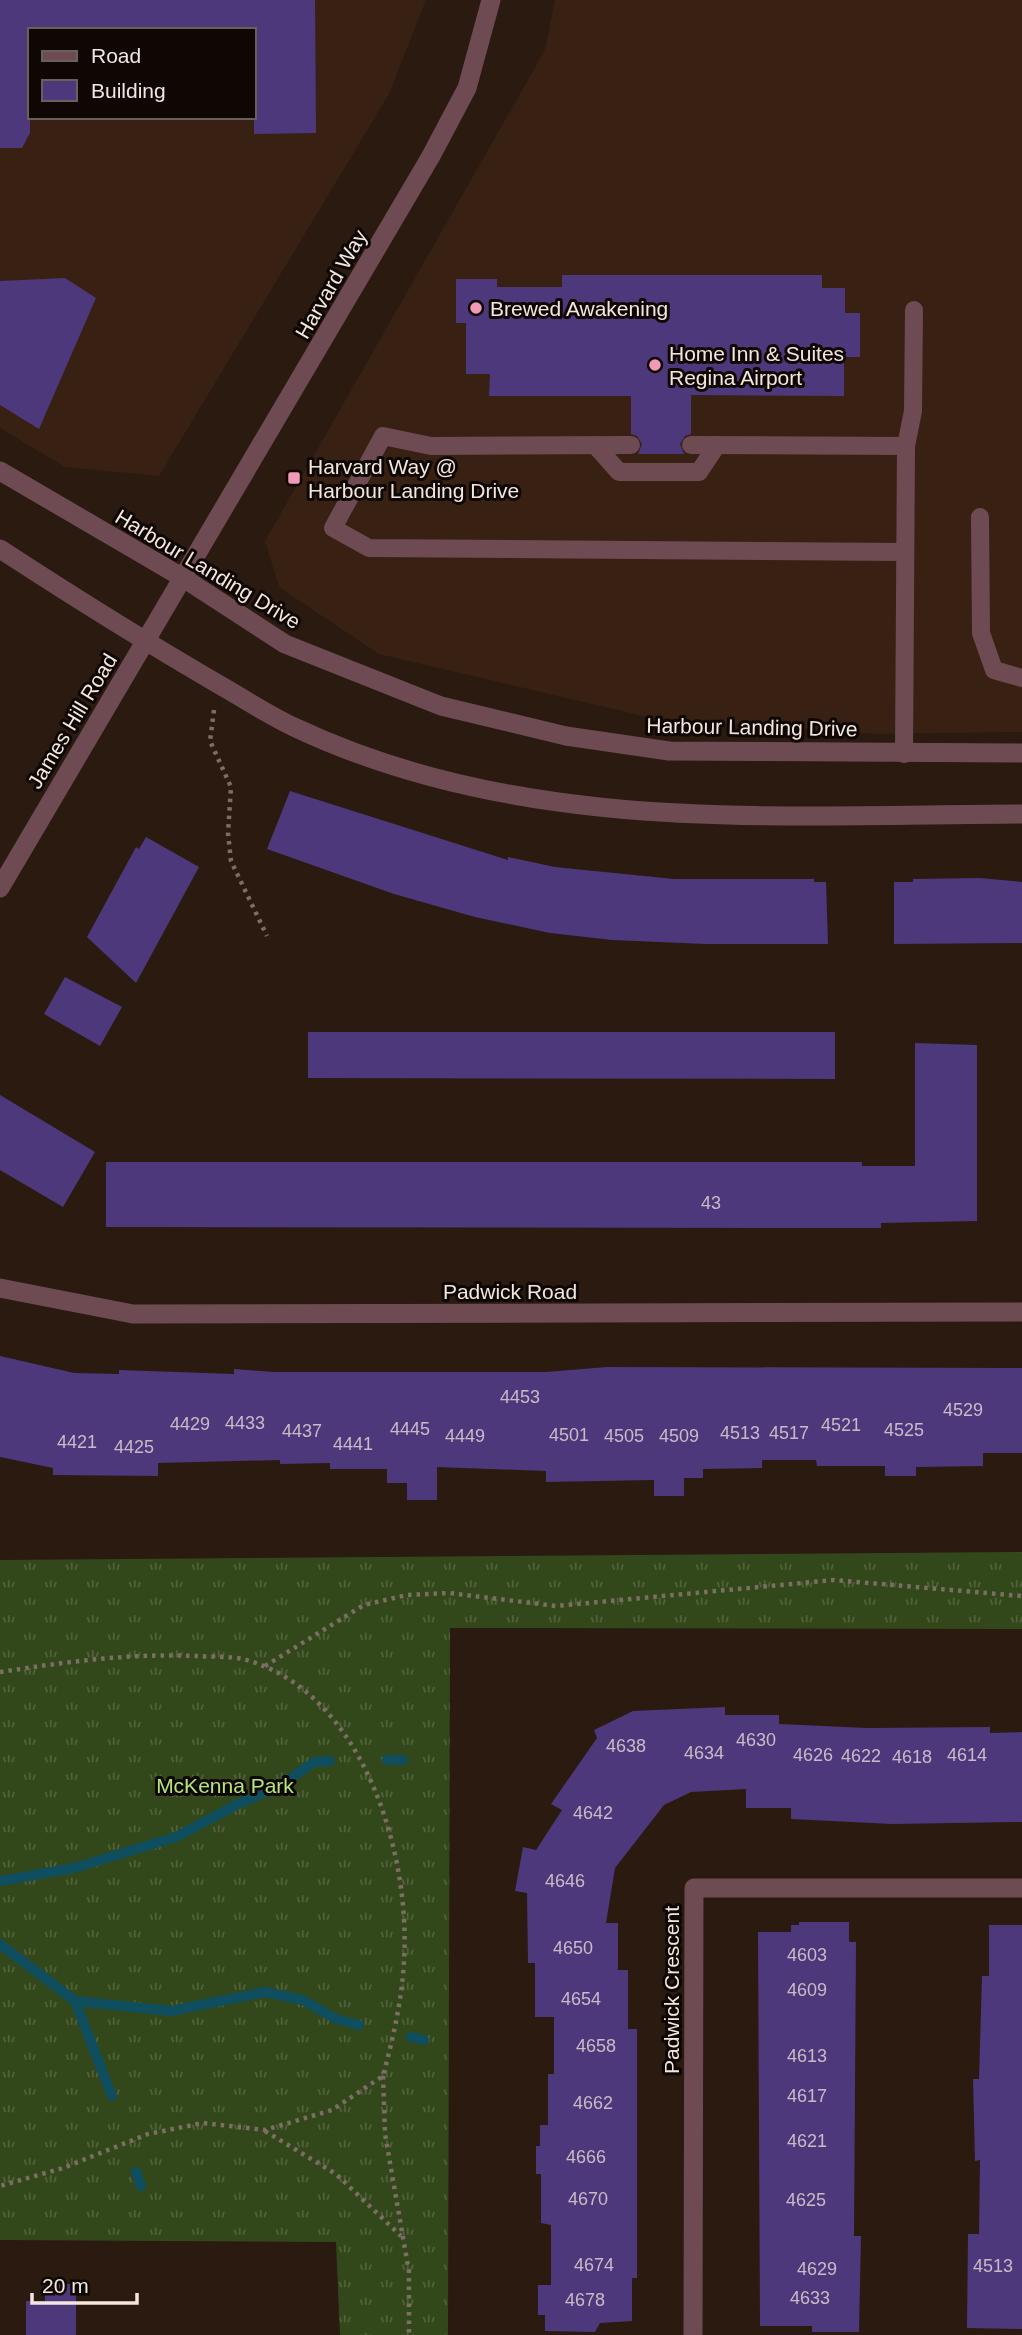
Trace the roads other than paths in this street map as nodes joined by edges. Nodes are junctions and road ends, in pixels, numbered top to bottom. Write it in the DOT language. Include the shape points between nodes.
graph roads {
  1 [pos="491,0"];
  2 [pos="914,310"];
  3 [pos="595,445"];
  4 [pos="631,445"];
  5 [pos="691,445"];
  6 [pos="717,445"];
  7 [pos="906,446"];
  8 [pos="0,471"];
  9 [pos="980,517"];
  10 [pos="0,550"];
  11 [pos="905,551"];
  12 [pos="185,579"];
  13 [pos="145,642"];
  14 [pos="1022,678"];
  15 [pos="1022,753"];
  16 [pos="904,754"];
  17 [pos="1022,814"];
  18 [pos="0,888"];
  19 [pos="0,1288"];
  20 [pos="1022,1312"];
  21 [pos="1022,1888"];
  22 [pos="694,2335"];
  1 -- 12 [label="street, Harvard Way" via="467,89"];
  2 -- 7 [label="lane" via="913,411"];
  3 -- 4 [label="lane"];
  3 -- 6 [label="lane" via="620,472 699,471"];
  3 -- 11 [label="lane" via="430,446 383,436 333,528 369,548"];
  5 -- 6 [label="lane"];
  6 -- 7 [label="lane"];
  7 -- 11 [label="lane"];
  8 -- 12 [label="street, Harbour Landing Drive"];
  9 -- 14 [label="lane" via="981,633 993,670"];
  10 -- 13 [label="street"];
  11 -- 16 [label="lane"];
  12 -- 13 [label="street, James Hill Road"];
  12 -- 16 [label="street, Harbour Landing Drive" via="285,644 415,697 505,722 670,751"];
  13 -- 17 [label="street" via="293,726 382,762 446,781 555,803 670,813"];
  13 -- 18 [label="street, James Hill Road"];
  15 -- 16 [label="street, Harbour Landing Drive"];
  19 -- 20 [label="street, Padwick Road" via="133,1314"];
  21 -- 22 [label="street, Padwick Crescent" via="694,1888"];
}
